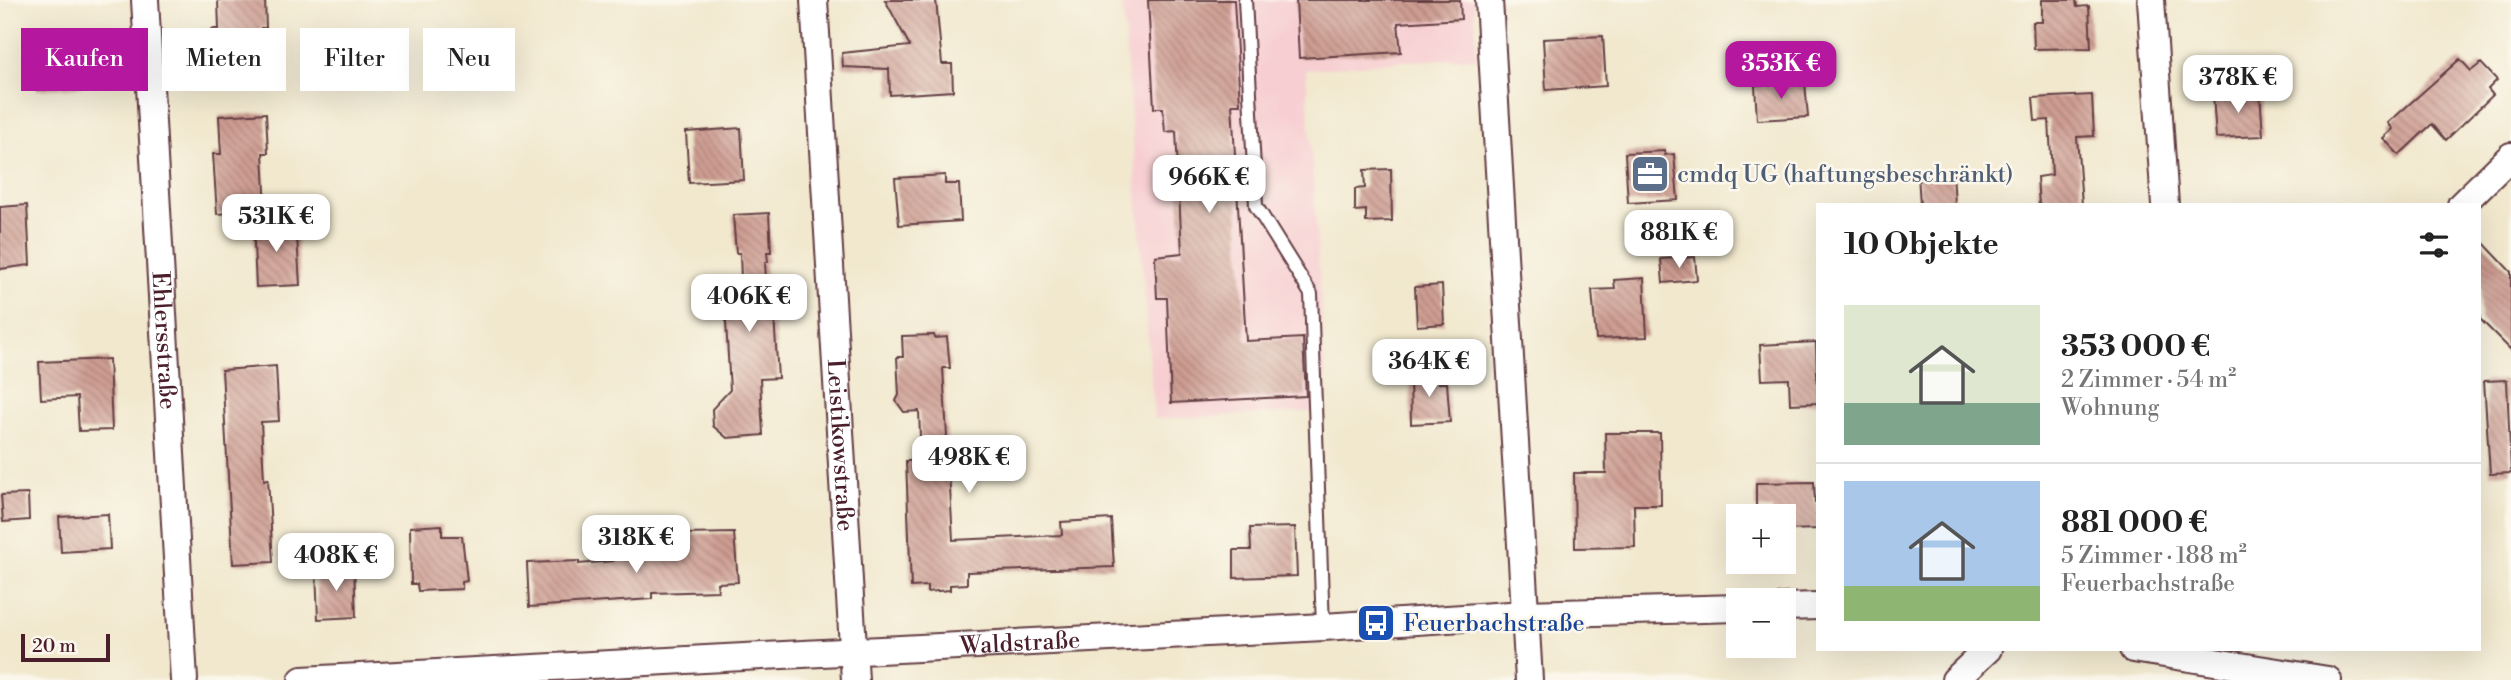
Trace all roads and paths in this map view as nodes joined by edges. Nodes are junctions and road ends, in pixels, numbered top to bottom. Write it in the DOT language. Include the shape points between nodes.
graph roads {
  1 [pos="145,0"];
  2 [pos="814,0"];
  3 [pos="1245,0"];
  4 [pos="1489,0"];
  5 [pos="2151,0"];
  6 [pos="162,71"];
  7 [pos="149,72"];
  8 [pos="2511,156"];
  9 [pos="2165,203"];
  10 [pos="2463,203"];
  11 [pos="1816,606"];
  12 [pos="1796,607"];
  13 [pos="1726,608"];
  14 [pos="1525,614"];
  15 [pos="1323,627"];
  16 [pos="1986,651"];
  17 [pos="2142,651"];
  18 [pos="853,652"];
  19 [pos="2196,663"];
  20 [pos="184,680"];
  21 [pos="302,680"];
  22 [pos="855,680"];
  23 [pos="1529,680"];
  24 [pos="1955,680"];
  25 [pos="2329,680"];
  1 -- 7 [label="street, Ehlersstraße"];
  2 -- 18 [label="street, Leistikowstraße"];
  3 -- 15 [label="lane" via="1256,206 1311,294"];
  4 -- 14 [label="street"];
  5 -- 9 [label="street"];
  6 -- 7 [label="lane"];
  7 -- 20 [label="street, Ehlersstraße"];
  8 -- 10 [label="street"];
  11 -- 12 [label="street"];
  13 -- 14 [label="street, Waldstraße"];
  14 -- 15 [label="street, Waldstraße"];
  14 -- 23 [label="street"];
  15 -- 18 [label="street, Waldstraße"];
  16 -- 24 [label="street"];
  17 -- 19 [label="street"];
  18 -- 21 [label="street, Waldstraße"];
  18 -- 22 [label="street, Leistikowstraße"];
  19 -- 25 [label="street"];
}
